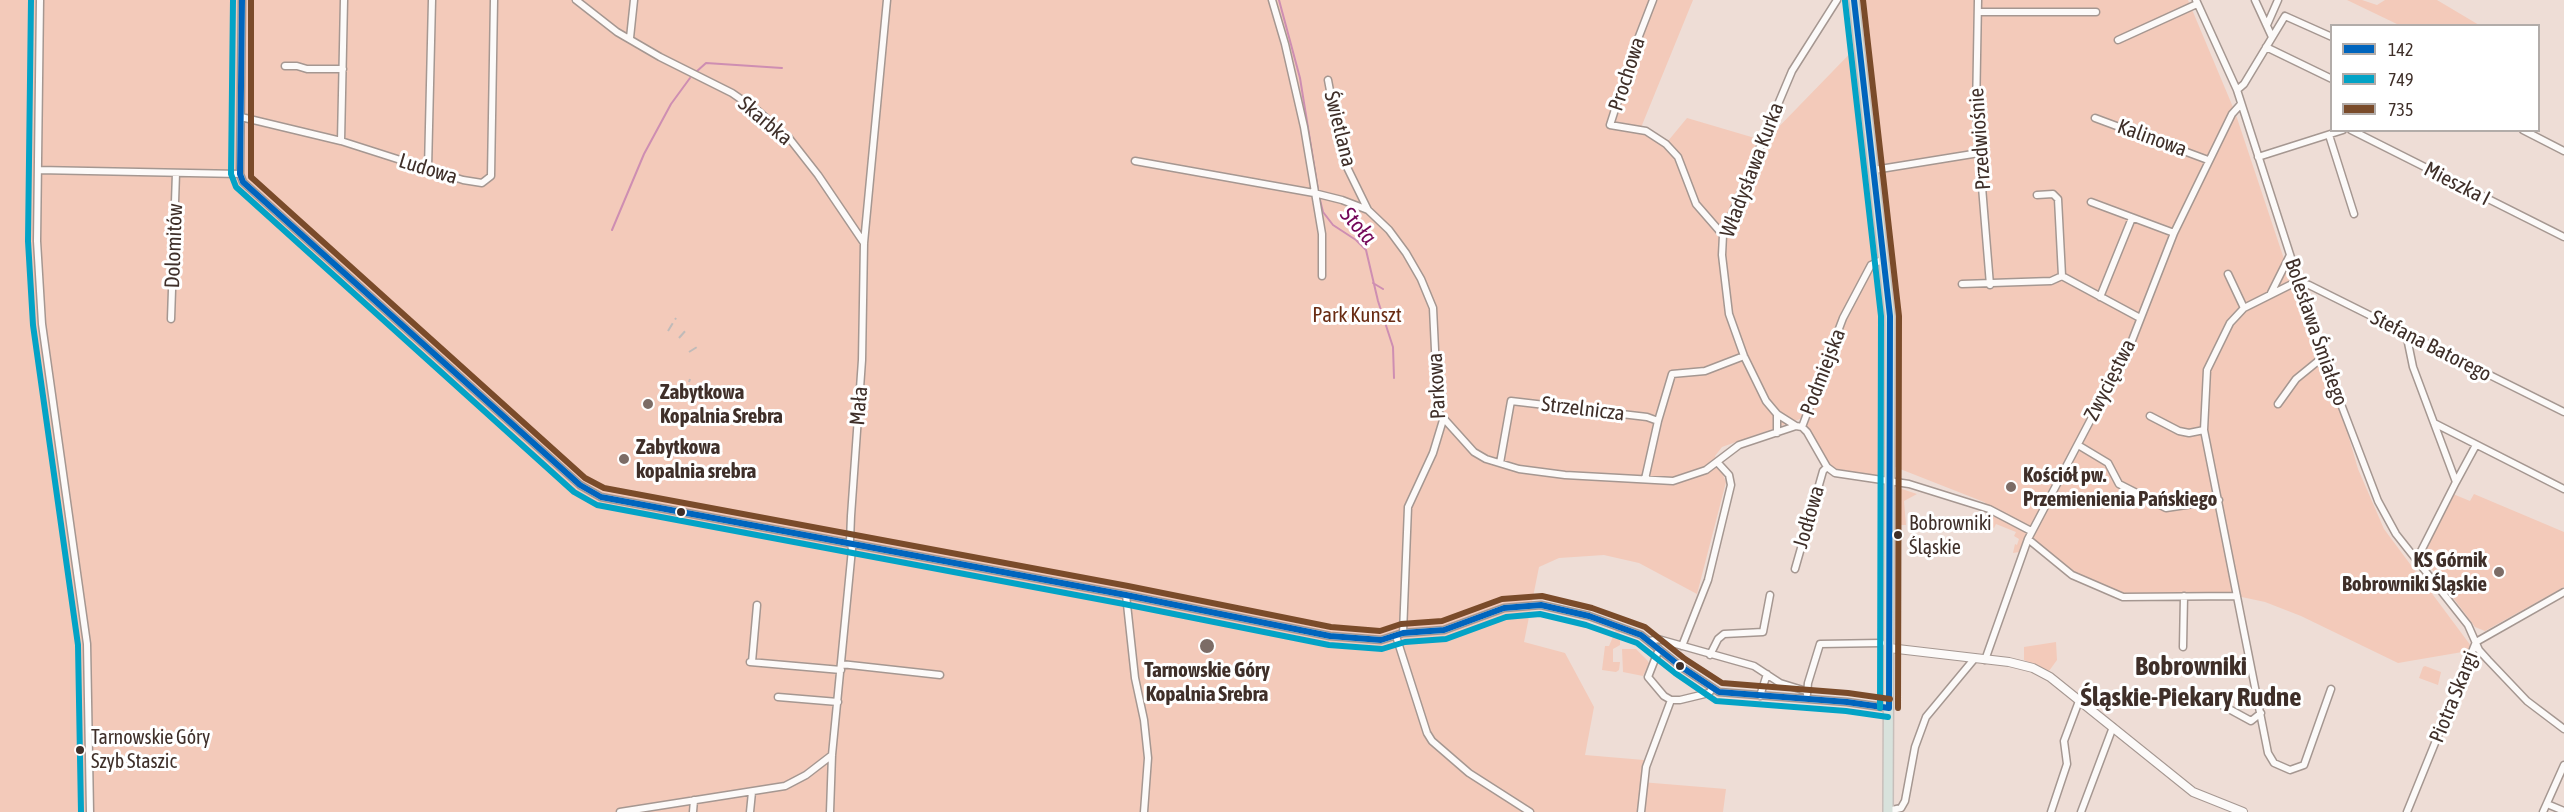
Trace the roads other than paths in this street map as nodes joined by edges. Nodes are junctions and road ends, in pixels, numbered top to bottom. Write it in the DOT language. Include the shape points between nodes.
graph roads {
  1 [pos="40,0"];
  2 [pos="242,0"];
  3 [pos="344,0"];
  4 [pos="432,0"];
  5 [pos="494,0"];
  6 [pos="576,0"];
  7 [pos="634,0"];
  8 [pos="887,0"];
  9 [pos="1272,0"];
  10 [pos="1653,0"];
  11 [pos="1837,0"];
  12 [pos="1854,0"];
  13 [pos="1978,0"];
  14 [pos="2255,0"];
  15 [pos="2278,0"];
  16 [pos="2196,2"];
  17 [pos="1978,12"];
  18 [pos="2096,12"];
  19 [pos="2267,25"];
  20 [pos="2272,37"];
  21 [pos="2330,37"];
  22 [pos="630,38"];
  23 [pos="2118,40"];
  24 [pos="2266,47"];
  25 [pos="285,66"];
  26 [pos="343,69"];
  27 [pos="2330,79"];
  28 [pos="1328,80"];
  29 [pos="2237,90"];
  30 [pos="2241,104"];
  31 [pos="241,117"];
  32 [pos="2095,118"];
  33 [pos="2337,132"];
  34 [pos="2355,132"];
  35 [pos="2527,132"];
  36 [pos="2328,135"];
  37 [pos="341,141"];
  38 [pos="2564,151"];
  39 [pos="1979,153"];
  40 [pos="2258,157"];
  41 [pos="2208,160"];
  42 [pos="1135,161"];
  43 [pos="428,169"];
  44 [pos="38,170"];
  45 [pos="1874,170"];
  46 [pos="176,173"];
  47 [pos="240,174"];
  48 [pos="1314,193"];
  49 [pos="2037,195"];
  50 [pos="2091,202"];
  51 [pos="1368,210"];
  52 [pos="2354,214"];
  53 [pos="2132,218"];
  54 [pos="2174,233"];
  55 [pos="1723,235"];
  56 [pos="2564,237"];
  57 [pos="864,243"];
  58 [pos="2290,255"];
  59 [pos="1884,259"];
  60 [pos="2228,274"];
  61 [pos="1322,276"];
  62 [pos="2062,276"];
  63 [pos="1989,281"];
  64 [pos="2298,281"];
  65 [pos="1962,284"];
  66 [pos="2271,293"];
  67 [pos="2100,297"];
  68 [pos="2244,308"];
  69 [pos="2140,318"];
  70 [pos="171,320"];
  71 [pos="2406,333"];
  72 [pos="1744,356"];
  73 [pos="2323,357"];
  74 [pos="2278,404"];
  75 [pos="2564,412"];
  76 [pos="1777,414"];
  77 [pos="2150,416"];
  78 [pos="1443,420"];
  79 [pos="1658,422"];
  80 [pos="2434,423"];
  81 [pos="1799,427"];
  82 [pos="2204,430"];
  83 [pos="1777,433"];
  84 [pos="2078,445"];
  85 [pos="2476,445"];
  86 [pos="1500,463"];
  87 [pos="1718,463"];
  88 [pos="1827,466"];
  89 [pos="1645,479"];
  90 [pos="1890,480"];
  91 [pos="2456,482"];
  92 [pos="2564,489"];
  93 [pos="2219,500"];
  94 [pos="2031,531"];
  95 [pos="2028,539"];
  96 [pos="850,544"];
  97 [pos="2417,559"];
  98 [pos="1794,569"];
  99 [pos="2564,592"];
  100 [pos="1126,595"];
  101 [pos="1770,595"];
  102 [pos="2184,596"];
  103 [pos="2237,596"];
  104 [pos="758,605"];
  105 [pos="1403,633"];
  106 [pos="1396,636"];
  107 [pos="1650,641"];
  108 [pos="2476,642"];
  109 [pos="1682,646"];
  110 [pos="1885,646"];
  111 [pos="2183,647"];
  112 [pos="1659,650"];
  113 [pos="1710,655"];
  114 [pos="1975,658"];
  115 [pos="1985,660"];
  116 [pos="841,667"];
  117 [pos="1767,674"];
  118 [pos="940,675"];
  119 [pos="1712,689"];
  120 [pos="2331,689"];
  121 [pos="1806,691"];
  122 [pos="1760,696"];
  123 [pos="778,697"];
  124 [pos="1671,700"];
  125 [pos="1806,700"];
  126 [pos="2079,700"];
  127 [pos="838,702"];
  128 [pos="2218,703"];
  129 [pos="1889,708"];
  130 [pos="2261,713"];
  131 [pos="2113,728"];
  132 [pos="2564,729"];
  133 [pos="832,755"];
  134 [pos="2564,765"];
  135 [pos="752,792"];
  136 [pos="694,800"];
  137 [pos="2547,804"];
  138 [pos="656,809"];
  139 [pos="2564,811"];
  140 [pos="90,812"];
  141 [pos="621,812"];
  142 [pos="693,812"];
  143 [pos="750,812"];
  144 [pos="830,812"];
  145 [pos="1144,812"];
  146 [pos="1530,812"];
  147 [pos="1641,812"];
  148 [pos="1888,812"];
  149 [pos="2051,812"];
  150 [pos="2081,812"];
  151 [pos="2243,812"];
  152 [pos="2406,812"];
  153 [pos="2543,812"];
  1 -- 44 [label="street"];
  2 -- 31 [label="street"];
  3 -- 26 [label="street"];
  4 -- 43 [label="street"];
  5 -- 43 [label="street, Ludowa" via="491,176 482,183"];
  6 -- 22 [label="street, Skarbka"];
  7 -- 22 [label="street"];
  8 -- 57 [label="street, Mała"];
  9 -- 48 [label="street" via="1304,127"];
  10 -- 55 [label="street, Prochowa" via="1610,125 1646,131 1666,144 1678,157 1695,204"];
  11 -- 55 [label="street, Władysława Kurka" via="1792,71"];
  12 -- 45 [label="highway"];
  13 -- 17 [label="street, Przedwiośnie"];
  14 -- 19 [label="street"];
  15 -- 19 [label="street"];
  16 -- 23 [label="street"];
  16 -- 29 [label="street, Bolesława Śmiałego"];
  17 -- 18 [label="street"];
  17 -- 39 [label="street, Przedwiośnie"];
  19 -- 20 [label="street"];
  20 -- 21 [label="street" via="2286,16"];
  20 -- 24 [label="street"];
  22 -- 57 [label="street, Skarbka" via="732,93 789,138"];
  24 -- 27 [label="street"];
  24 -- 29 [label="street"];
  25 -- 26 [label="street"];
  26 -- 37 [label="street"];
  28 -- 51 [label="street, Świetlana" via="1343,159"];
  29 -- 30 [label="street, Bolesława Śmiałego"];
  30 -- 40 [label="street, Bolesława Śmiałego"];
  30 -- 41 [label="street, Zwycięstwa"];
  31 -- 37 [label="street, Ludowa"];
  31 -- 47 [label="street"];
  32 -- 41 [label="street, Kalinowa"];
  33 -- 36 [label="street"];
  34 -- 56 [label="street, Mieszka I"];
  35 -- 38 [label="street"];
  36 -- 40 [label="street"];
  36 -- 52 [label="street"];
  37 -- 43 [label="street, Ludowa"];
  39 -- 45 [label="street"];
  39 -- 63 [label="street, Przedwiośnie"];
  40 -- 58 [label="street, Bolesława Śmiałego"];
  41 -- 54 [label="street, Zwycięstwa"];
  42 -- 48 [label="street, Parkowa"];
  44 -- 46 [label="street, Dolomitów"];
  44 -- 140 [label="street" via="42,324 87,644"];
  45 -- 59 [label="highway"];
  46 -- 47 [label="street, Dolomitów"];
  46 -- 70 [label="street, Dolomitów"];
  47 -- 96 [label="street" via="243,182 589,491 601,497"];
  48 -- 51 [label="street, Parkowa"];
  48 -- 61 [label="street" via="1322,234"];
  49 -- 62 [label="street" via="2053,194 2058,199"];
  50 -- 53 [label="street"];
  51 -- 78 [label="street, Parkowa" via="1406,253 1433,308 1436,397"];
  53 -- 54 [label="street"];
  53 -- 67 [label="street"];
  54 -- 69 [label="street, Zwycięstwa"];
  55 -- 72 [label="street, Władysława Kurka" via="1729,314"];
  57 -- 96 [label="street, Mała" via="862,360"];
  58 -- 64 [label="street, Bolesława Śmiałego"];
  58 -- 66 [label="street"];
  59 -- 81 [label="street, Podmiejska" via="1871,265 1843,318"];
  59 -- 90 [label="highway" via="1890,316"];
  60 -- 68 [label="street"];
  62 -- 63 [label="street" via="2051,281"];
  62 -- 67 [label="street"];
  63 -- 65 [label="street"];
  64 -- 66 [label="street"];
  64 -- 71 [label="street, Stefana Batorego"];
  64 -- 73 [label="street, Bolesława Śmiałego"];
  66 -- 68 [label="street"];
  67 -- 69 [label="street"];
  68 -- 82 [label="street" via="2229,323 2207,370"];
  69 -- 84 [label="street, Zwycięstwa"];
  71 -- 75 [label="street, Stefana Batorego"];
  71 -- 80 [label="street"];
  72 -- 76 [label="street, Władysława Kurka" via="1759,392"];
  72 -- 79 [label="street" via="1705,370 1672,374"];
  73 -- 74 [label="street" via="2296,379"];
  73 -- 97 [label="street, Bolesława Śmiałego" via="2378,501 2396,534"];
  76 -- 81 [label="street, Władysława Kurka"];
  76 -- 83 [label="street"];
  77 -- 82 [label="street" via="2180,431"];
  78 -- 86 [label="street" via="1474,453"];
  78 -- 105 [label="street, Parkowa" via="1433,453 1408,507"];
  79 -- 86 [label="street, Strzelnicza" via="1647,417 1511,401"];
  79 -- 89 [label="street"];
  80 -- 85 [label="street"];
  80 -- 91 [label="street"];
  81 -- 83 [label="street, Podmiejska"];
  81 -- 88 [label="street" via="1808,432"];
  82 -- 93 [label="street"];
  83 -- 87 [label="street, Podmiejska" via="1729,450"];
  84 -- 93 [label="street" via="2108,463 2119,484 2166,508"];
  84 -- 94 [label="street, Zwycięstwa"];
  85 -- 91 [label="street"];
  85 -- 92 [label="street"];
  86 -- 89 [label="street" via="1565,475"];
  87 -- 89 [label="street" via="1673,481"];
  87 -- 109 [label="street" via="1729,474 1731,485 1708,580"];
  88 -- 90 [label="street" via="1843,476"];
  88 -- 98 [label="street, Jodłowa"];
  90 -- 94 [label="street" via="1989,510"];
  90 -- 110 [label="highway"];
  91 -- 97 [label="street"];
  93 -- 103 [label="street"];
  94 -- 95 [label="street, Zwycięstwa"];
  95 -- 102 [label="street" via="2072,575 2123,597"];
  95 -- 115 [label="street, Zwycięstwa"];
  96 -- 100 [label="street"];
  96 -- 116 [label="street, Mała"];
  97 -- 108 [label="street, Bolesława Śmiałego" via="2468,625"];
  99 -- 108 [label="street, Piotra Skargi"];
  100 -- 106 [label="street" via="1330,636 1381,640"];
  100 -- 145 [label="street" via="1148,758"];
  101 -- 113 [label="street" via="1763,632 1722,635"];
  102 -- 103 [label="street"];
  102 -- 111 [label="street"];
  103 -- 130 [label="street"];
  104 -- 116 [label="street" via="751,662"];
  105 -- 106 [label="street"];
  105 -- 107 [label="street" via="1444,630 1504,608 1530,605 1612,623"];
  106 -- 146 [label="street" via="1432,741 1469,773"];
  107 -- 109 [label="street" via="1658,639"];
  107 -- 112 [label="street"];
  108 -- 132 [label="street, Bolesława Śmiałego" via="2527,701"];
  108 -- 152 [label="street, Piotra Skargi"];
  109 -- 113 [label="street"];
  110 -- 114 [label="street"];
  110 -- 121 [label="street" via="1820,644"];
  110 -- 129 [label="highway"];
  112 -- 119 [label="street"];
  112 -- 124 [label="street" via="1648,677"];
  113 -- 117 [label="street" via="1754,666"];
  114 -- 115 [label="street"];
  114 -- 148 [label="street" via="1926,717 1905,801 1901,808"];
  115 -- 126 [label="street" via="2033,668"];
  116 -- 118 [label="street"];
  116 -- 127 [label="street, Mała"];
  117 -- 121 [label="street"];
  117 -- 122 [label="street"];
  119 -- 122 [label="street"];
  119 -- 124 [label="street" via="1696,697"];
  120 -- 130 [label="street" via="2304,765 2290,770 2274,763 2268,753"];
  121 -- 125 [label="street"];
  122 -- 125 [label="street"];
  123 -- 127 [label="street"];
  124 -- 147 [label="street" via="1646,767"];
  125 -- 129 [label="street"];
  126 -- 131 [label="street"];
  126 -- 149 [label="street" via="2064,741 2067,764"];
  127 -- 133 [label="street, Mała"];
  128 -- 130 [label="street" via="2251,721"];
  129 -- 148 [label="highway"];
  131 -- 150 [label="street"];
  131 -- 151 [label="street" via="2193,792"];
  133 -- 135 [label="street" via="797,781"];
  133 -- 144 [label="street, Mała"];
  134 -- 137 [label="street"];
  135 -- 136 [label="street"];
  135 -- 143 [label="street"];
  136 -- 138 [label="street"];
  136 -- 142 [label="street"];
  137 -- 139 [label="street"];
  137 -- 153 [label="street"];
  138 -- 141 [label="street"];
}
